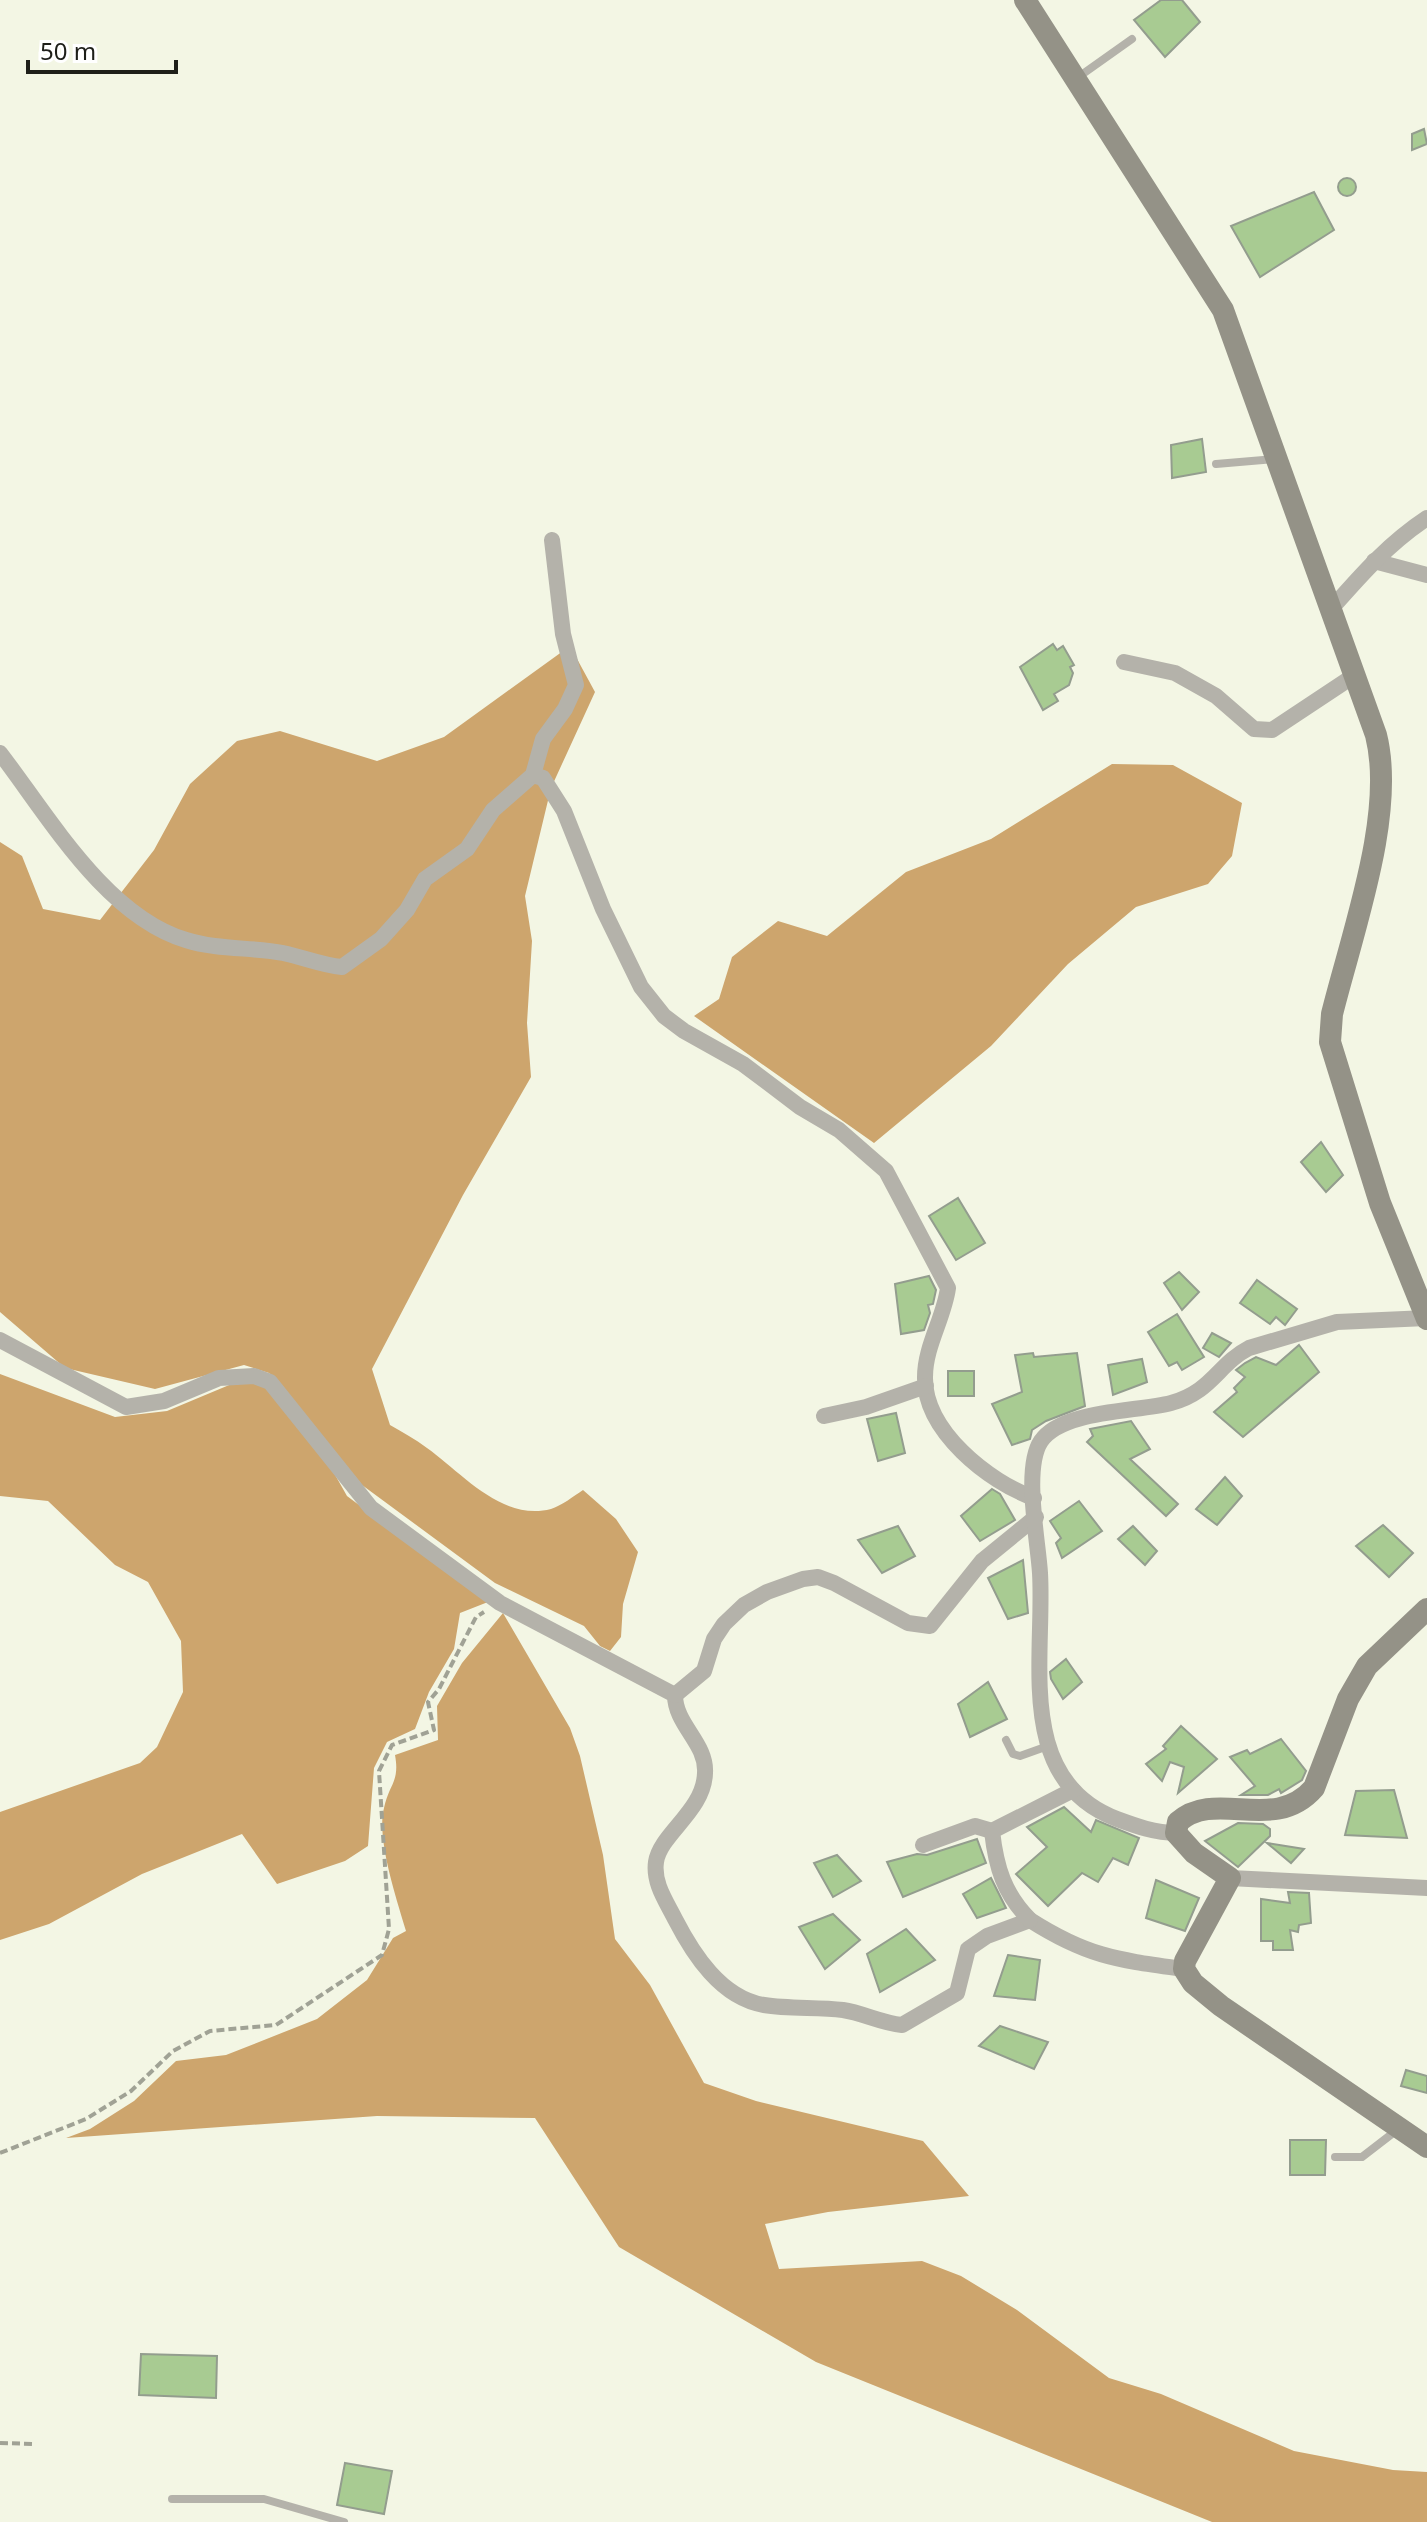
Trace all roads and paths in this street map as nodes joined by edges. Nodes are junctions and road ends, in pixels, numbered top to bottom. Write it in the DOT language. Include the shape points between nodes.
graph roads {
  1 [pos="1025,0"];
  2 [pos="1132,39"];
  3 [pos="1073,80"];
  4 [pos="1278,458"];
  5 [pos="1216,464"];
  6 [pos="1427,518"];
  7 [pos="552,540"];
  8 [pos="1374,561"];
  9 [pos="1427,575"];
  10 [pos="1331,609"];
  11 [pos="1124,662"];
  12 [pos="1355,675"];
  13 [pos="0,753"];
  14 [pos="533,775"];
  15 [pos="1427,1318"];
  16 [pos="0,1340"];
  17 [pos="926,1386"];
  18 [pos="824,1416"];
  19 [pos="1034,1498"];
  20 [pos="1036,1517"];
  21 [pos="500,1603"];
  22 [pos="1427,1609"];
  23 [pos="675,1695"];
  24 [pos="1006,1740"];
  25 [pos="1048,1746"];
  26 [pos="1073,1790"];
  27 [pos="992,1831"];
  28 [pos="1176,1833"];
  29 [pos="923,1845"];
  30 [pos="1230,1878"];
  31 [pos="1427,1888"];
  32 [pos="1030,1920"];
  33 [pos="1184,1969"];
  34 [pos="1398,2129"];
  35 [pos="1427,2147"];
  36 [pos="0,2153"];
  37 [pos="1335,2157"];
  38 [pos="0,2443"];
  39 [pos="34,2444"];
  40 [pos="172,2499"];
  41 [pos="344,2522"];
  1 -- 3 [label="street"];
  2 -- 3 [label="lane"];
  3 -- 4 [label="street" via="1215,294"];
  4 -- 5 [label="lane"];
  4 -- 10 [label="street"];
  6 -- 8 [label="street"];
  7 -- 14 [label="street" via="563,634 576,685 543,739"];
  8 -- 9 [label="street"];
  8 -- 10 [label="street"];
  10 -- 12 [label="street"];
  11 -- 12 [label="street" via="1175,673 1216,696 1254,729 1272,730"];
  12 -- 15 [label="street" via="1376,735 1384,790 1330,1042 1380,1203"];
  13 -- 14 [label="street" via="110,896 141,919 185,940 342,967 381,939 425,879 467,849 493,810"];
  14 -- 17 [label="street" via="543,778 564,811 603,909 635,974 664,1016 839,1130 886,1171 948,1288 928,1358"];
  15 -- 19 [label="street" via="1360,1320 1308,1330 1237,1354 1212,1383 1176,1402 1061,1425 1038,1445 1032,1464"];
  16 -- 21 [label="street" via="126,1407 172,1398 219,1378 254,1376 270,1382 371,1508"];
  17 -- 18 [label="street"];
  17 -- 19 [label="street" via="933,1413 965,1454 1011,1490"];
  19 -- 20 [label="street"];
  20 -- 23 [label="street" via="982,1561 930,1626 908,1623 818,1577 767,1592 724,1624 704,1671"];
  20 -- 25 [label="street" via="1039,1700"];
  21 -- 23 [label="street"];
  21 -- 36 [label="path" via="476,1617 428,1702 434,1730 392,1745 379,1771 389,1929 382,1955 276,2025 210,2031 173,2051 131,2091 86,2119"];
  22 -- 28 [label="street" via="1367,1666 1305,1799 1271,1811 1195,1811 1178,1822"];
  23 -- 32 [label="street" via="678,1717 706,1769 699,1797 657,1857 656,1878 683,1934 709,1971 733,1992 763,2005 849,2011 902,2025 957,1993 964,1958 974,1943"];
  24 -- 25 [label="lane" via="1020,1756"];
  25 -- 26 [label="street"];
  26 -- 27 [label="street"];
  26 -- 28 [label="street" via="1111,1816"];
  27 -- 29 [label="street" via="975,1826"];
  27 -- 32 [label="street" via="1000,1876"];
  28 -- 30 [label="street"];
  30 -- 31 [label="street"];
  30 -- 33 [label="street"];
  32 -- 33 [label="street" via="1103,1957"];
  33 -- 34 [label="street" via="1221,2006"];
  34 -- 35 [label="street"];
  34 -- 37 [label="lane" via="1362,2157"];
  38 -- 39 [label="path"];
  40 -- 41 [label="lane" via="264,2499"];
}
